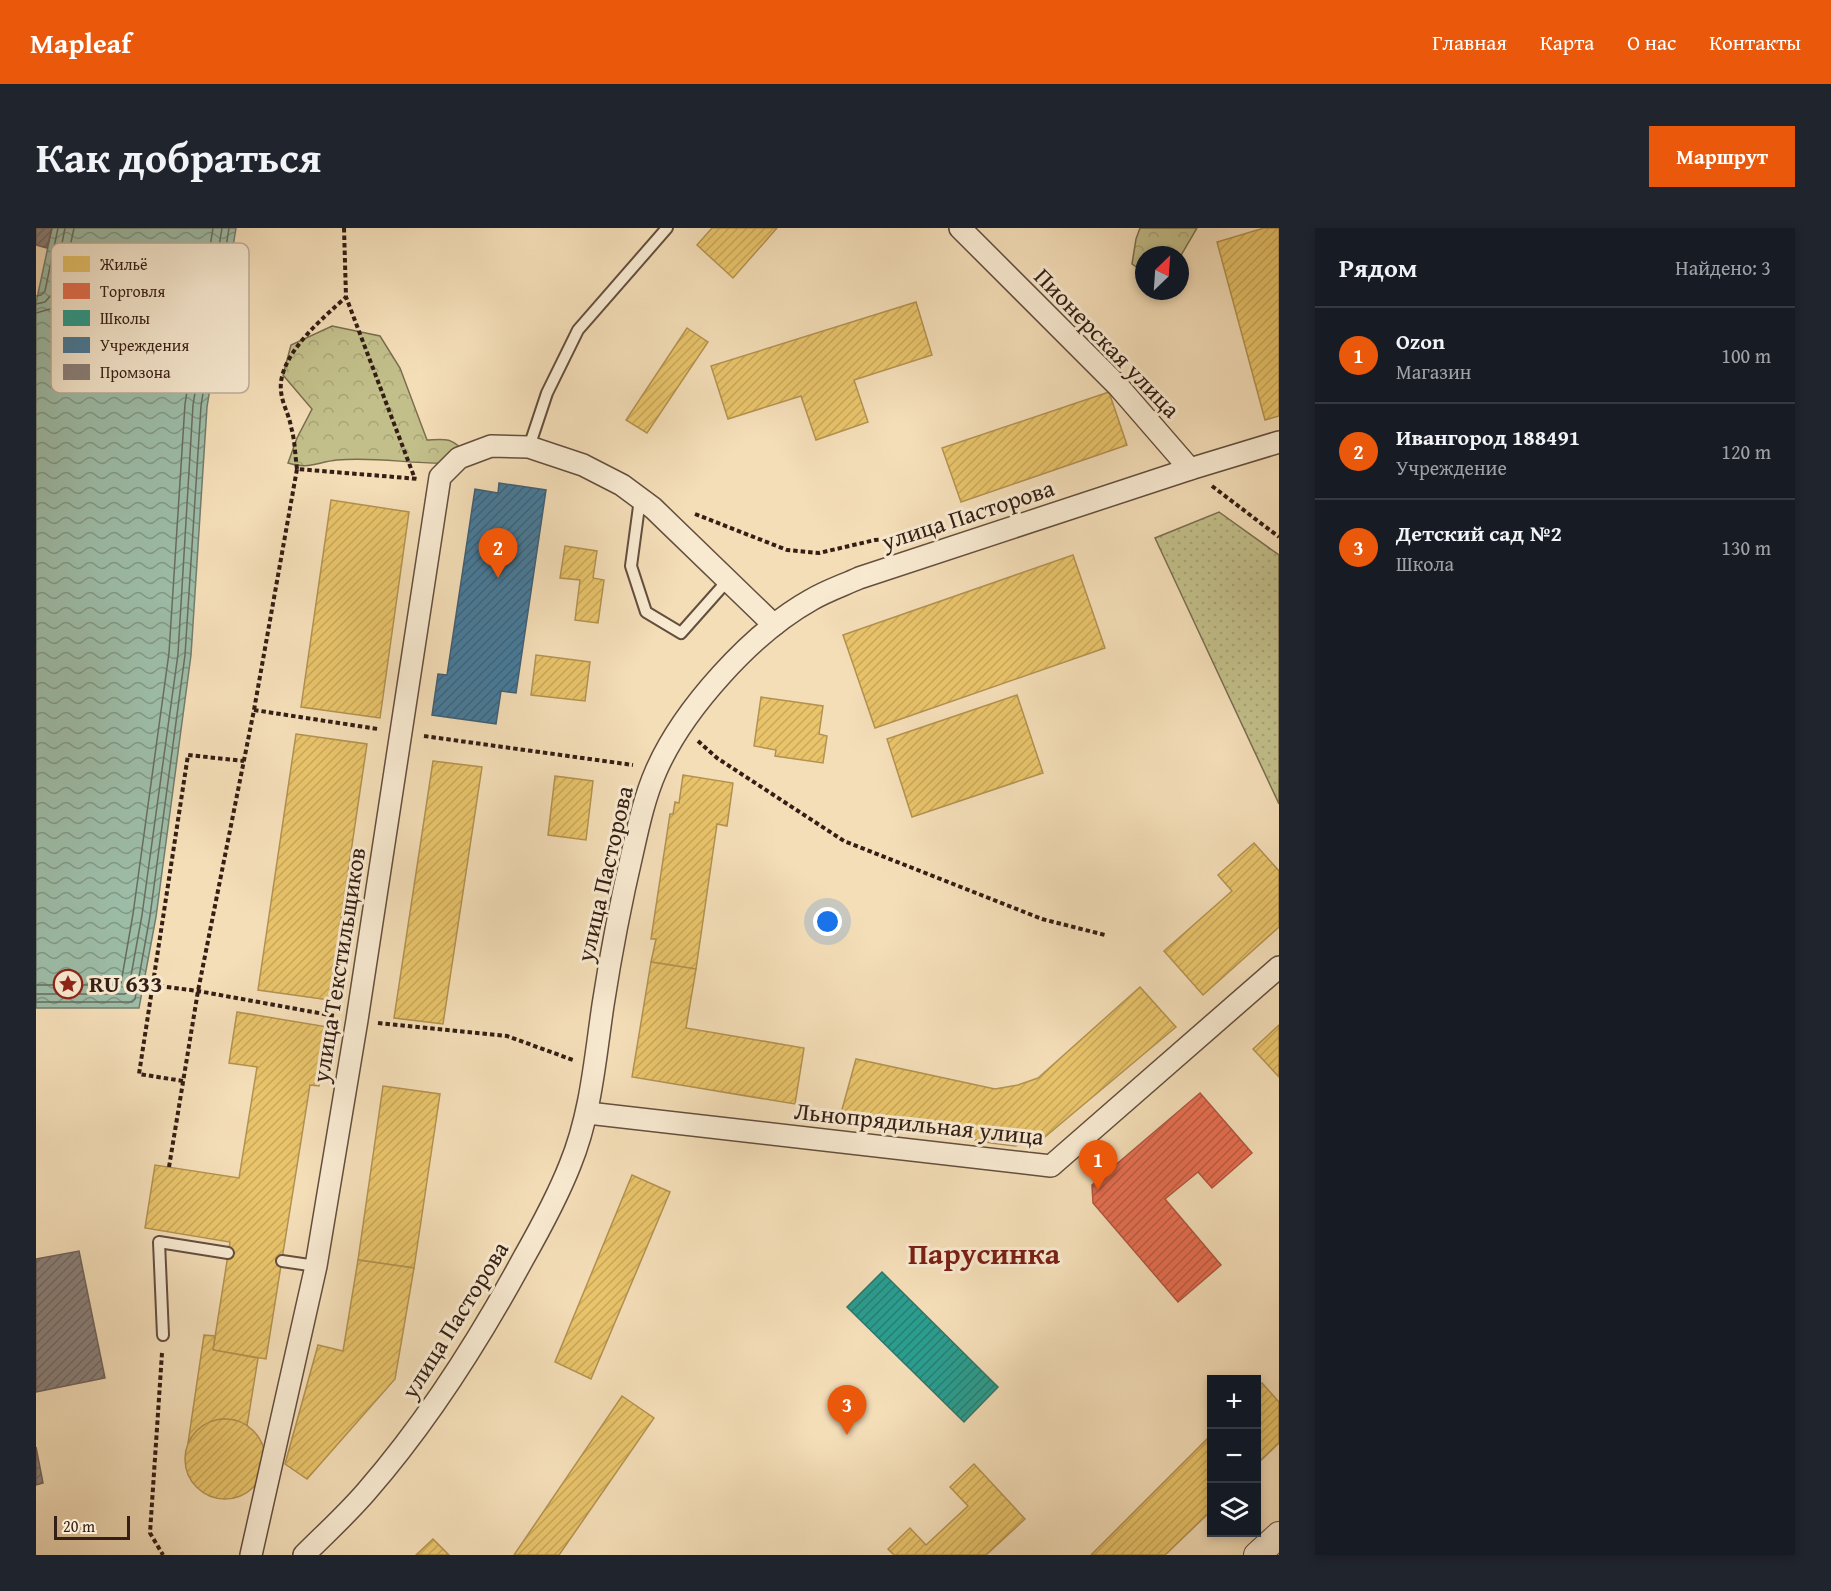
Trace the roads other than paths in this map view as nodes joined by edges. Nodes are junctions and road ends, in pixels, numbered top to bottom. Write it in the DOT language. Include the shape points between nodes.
graph roads {
  1 [pos="667,228"];
  2 [pos="960,228"];
  3 [pos="1279,442"];
  4 [pos="529,447"];
  5 [pos="1190,469"];
  6 [pos="640,499"];
  7 [pos="728,580"];
  8 [pos="774,625"];
  9 [pos="1279,967"];
  10 [pos="588,1113"];
  11 [pos="228,1252"];
  12 [pos="282,1261"];
  13 [pos="316,1266"];
  14 [pos="163,1335"];
  15 [pos="1279,1535"];
  16 [pos="251,1555"];
  17 [pos="304,1555"];
  18 [pos="1257,1555"];
  1 -- 4 [label="lane" via="578,330 547,393"];
  2 -- 5 [label="street, Пионерская улица" via="1118,386"];
  3 -- 5 [label="street, улица Пасторова"];
  4 -- 6 [label="street" via="583,465"];
  4 -- 13 [label="street, улица Текстильщиков" via="491,446 459,458 440,477"];
  5 -- 8 [label="street, улица Пасторова" via="859,578 812,599"];
  6 -- 7 [label="street"];
  6 -- 7 [label="lane" via="631,566 646,612 681,633"];
  7 -- 8 [label="street"];
  8 -- 10 [label="street, улица Пасторова" via="730,666 681,727 657,768 642,810 623,889"];
  9 -- 10 [label="street, Льнопрядильная улица" via="1051,1166"];
  10 -- 17 [label="street, улица Пасторова" via="571,1165 552,1205 473,1347 402,1449"];
  11 -- 14 [label="lane" via="159,1242"];
  12 -- 13 [label="lane"];
  13 -- 16 [label="street, улица Текстильщиков"];
  15 -- 18 [label="street"];
}
